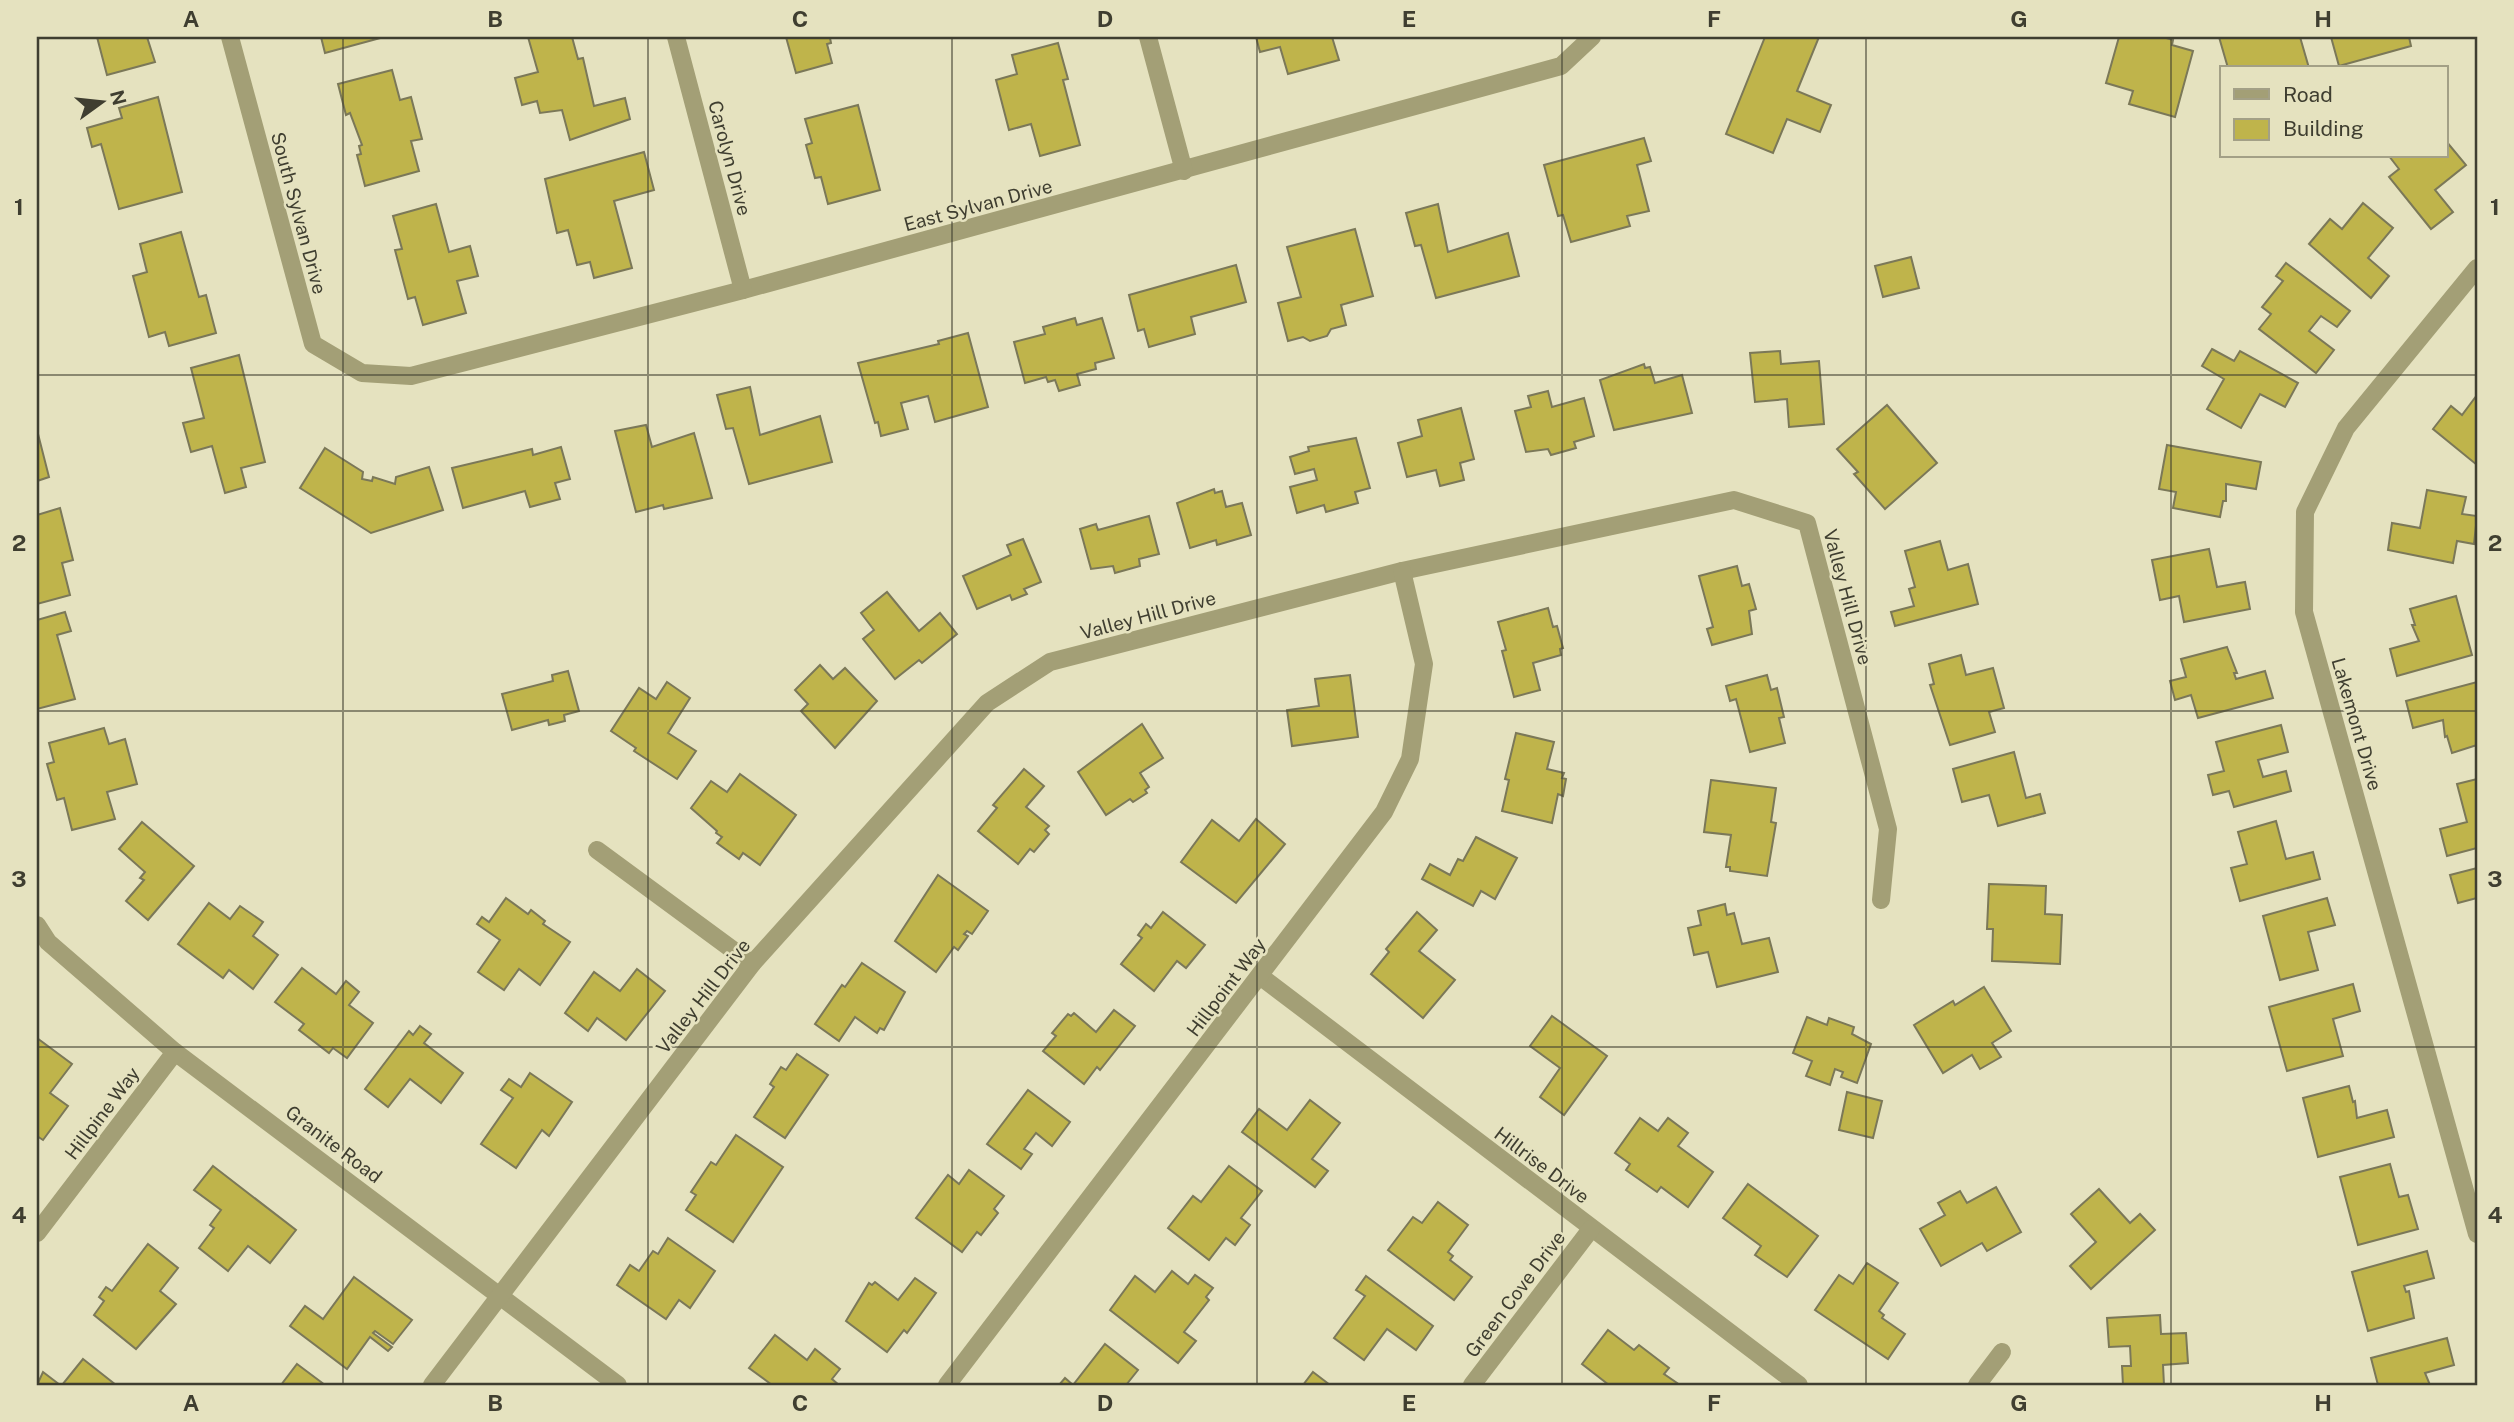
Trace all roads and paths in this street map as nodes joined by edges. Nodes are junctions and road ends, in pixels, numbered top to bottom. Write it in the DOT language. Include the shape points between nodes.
graph roads {
  1 [pos="230,37"];
  2 [pos="676,37"];
  3 [pos="1148,37"];
  4 [pos="1592,37"];
  5 [pos="1184,171"];
  6 [pos="2477,268"];
  7 [pos="743,290"];
  8 [pos="362,373"];
  9 [pos="1402,571"];
  10 [pos="597,850"];
  11 [pos="1881,900"];
  12 [pos="37,925"];
  13 [pos="752,964"];
  14 [pos="1260,976"];
  15 [pos="175,1052"];
  16 [pos="1591,1229"];
  17 [pos="37,1233"];
  18 [pos="2477,1234"];
  19 [pos="500,1294"];
  20 [pos="2002,1352"];
  21 [pos="432,1385"];
  22 [pos="618,1385"];
  23 [pos="947,1385"];
  24 [pos="1472,1385"];
  25 [pos="1799,1385"];
  26 [pos="1977,1385"];
  1 -- 8 [label="street, South Sylvan Drive" via="313,344"];
  2 -- 7 [label="street, Carolyn Drive"];
  3 -- 5 [label="street"];
  4 -- 5 [label="street, East Sylvan Drive" via="1561,66"];
  5 -- 7 [label="street, East Sylvan Drive"];
  6 -- 18 [label="street, Lakemont Drive" via="2346,428 2305,512 2304,612"];
  7 -- 8 [label="street, East Sylvan Drive" via="411,376"];
  9 -- 11 [label="street, Valley Hill Drive" via="1734,500 1807,523 1888,829"];
  9 -- 13 [label="street, Valley Hill Drive" via="1051,662 987,703"];
  9 -- 14 [label="street, Hillpoint Way" via="1424,664 1410,759 1384,812"];
  10 -- 13 [label="street"];
  12 -- 15 [label="street, Granite Road" via="48,942"];
  13 -- 19 [label="street, Valley Hill Drive"];
  14 -- 16 [label="street, Hillrise Drive"];
  14 -- 23 [label="street, Hillpoint Way"];
  15 -- 17 [label="street, Hillpine Way"];
  15 -- 19 [label="street, Granite Road"];
  16 -- 24 [label="street, Green Cove Drive"];
  16 -- 25 [label="street, Hillrise Drive"];
  19 -- 21 [label="street, Valley Hill Drive"];
  19 -- 22 [label="street, Granite Road"];
  20 -- 26 [label="street"];
}
